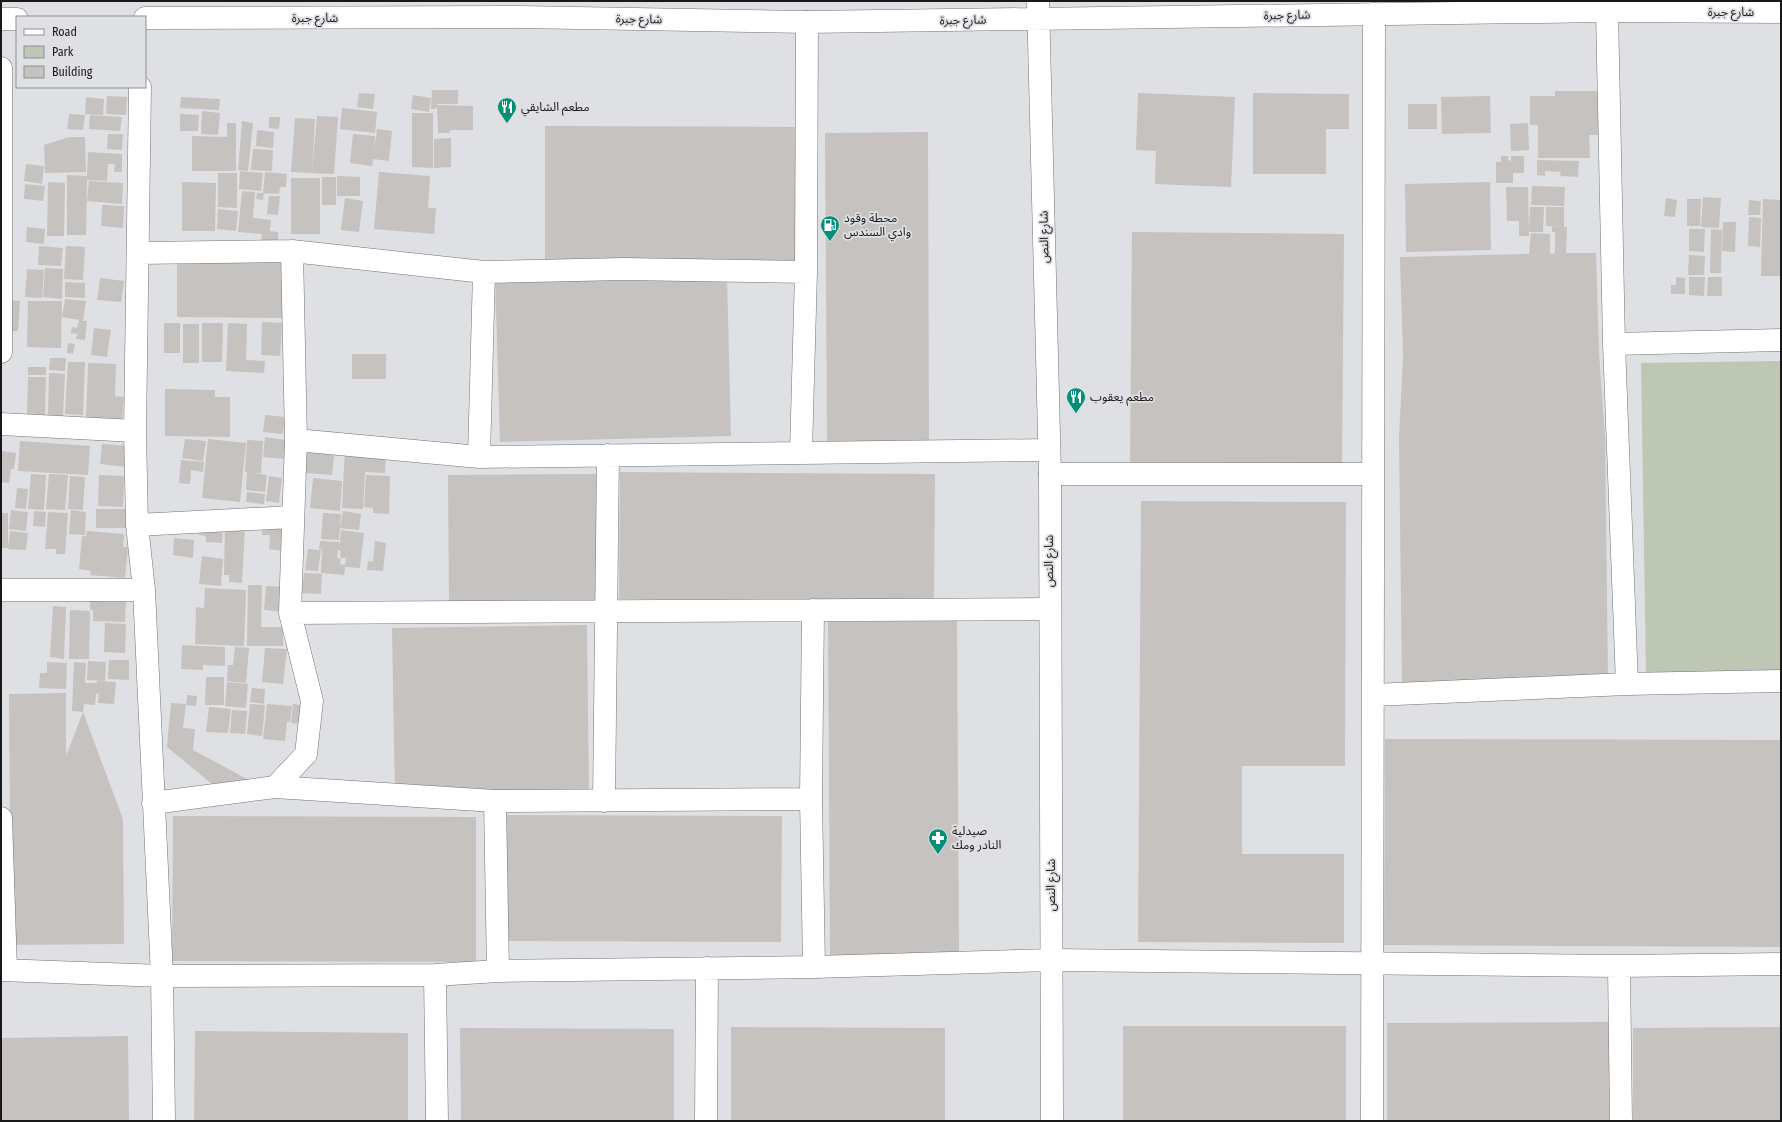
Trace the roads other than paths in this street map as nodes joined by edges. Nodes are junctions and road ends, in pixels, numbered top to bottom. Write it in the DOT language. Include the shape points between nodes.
graph roads {
  1 [pos="1038,10"];
  2 [pos="1607,11"];
  3 [pos="1781,12"];
  4 [pos="1374,14"];
  5 [pos="146,18"];
  6 [pos="1,19"];
  7 [pos="16,19"];
  8 [pos="807,22"];
  9 [pos="1,68"];
  10 [pos="140,88"];
  11 [pos="1,240"];
  12 [pos="292,251"];
  13 [pos="138,253"];
  14 [pos="484,272"];
  15 [pos="806,272"];
  16 [pos="1781,340"];
  17 [pos="1614,344"];
  18 [pos="1,352"];
  19 [pos="1,424"];
  20 [pos="135,431"];
  21 [pos="296,440"];
  22 [pos="1048,450"];
  23 [pos="801,452"];
  24 [pos="608,455"];
  25 [pos="479,457"];
  26 [pos="1050,474"];
  27 [pos="1373,474"];
  28 [pos="292,516"];
  29 [pos="137,525"];
  30 [pos="1,590"];
  31 [pos="144,590"];
  32 [pos="1049,609"];
  33 [pos="813,610"];
  34 [pos="606,611"];
  35 [pos="290,613"];
  36 [pos="1781,681"];
  37 [pos="1627,684"];
  38 [pos="1373,695"];
  39 [pos="275,787"];
  40 [pos="811,799"];
  41 [pos="495,801"];
  42 [pos="604,801"];
  43 [pos="154,803"];
  44 [pos="1,818"];
  45 [pos="1052,960"];
  46 [pos="1373,963"];
  47 [pos="1781,964"];
  48 [pos="1619,966"];
  49 [pos="814,967"];
  50 [pos="707,968"];
  51 [pos="3,970"];
  52 [pos="498,971"];
  53 [pos="435,975"];
  54 [pos="162,976"];
  55 [pos="164,1121"];
  56 [pos="437,1121"];
  57 [pos="706,1121"];
  58 [pos="1052,1121"];
  59 [pos="1372,1121"];
  60 [pos="1621,1121"];
  1 -- 4 [label="street, شارع جبرة"];
  1 -- 8 [label="street, شارع جبرة"];
  1 -- 22 [label="street, شارع النص"];
  2 -- 3 [label="street, شارع جبرة"];
  2 -- 4 [label="street, شارع جبرة"];
  2 -- 17 [label="street"];
  4 -- 27 [label="street"];
  5 -- 8 [label="street, شارع جبرة" via="520,17"];
  6 -- 7 [label="street"];
  8 -- 15 [label="street"];
  9 -- 11 [label="street"];
  10 -- 13 [label="street"];
  11 -- 18 [label="street"];
  12 -- 13 [label="street"];
  12 -- 14 [label="street"];
  12 -- 21 [label="street"];
  13 -- 20 [label="street"];
  14 -- 15 [label="street" via="624,269"];
  14 -- 25 [label="street"];
  15 -- 23 [label="street"];
  16 -- 17 [label="street"];
  17 -- 37 [label="street"];
  19 -- 20 [label="street"];
  20 -- 29 [label="street"];
  21 -- 25 [label="street"];
  21 -- 28 [label="street"];
  22 -- 23 [label="street"];
  22 -- 26 [label="street, شارع النص"];
  23 -- 24 [label="street"];
  24 -- 25 [label="street"];
  24 -- 34 [label="street"];
  26 -- 27 [label="street"];
  26 -- 32 [label="street, شارع النص"];
  27 -- 38 [label="street"];
  28 -- 29 [label="street"];
  28 -- 35 [label="street"];
  29 -- 31 [label="street"];
  30 -- 31 [label="street"];
  31 -- 43 [label="street"];
  32 -- 33 [label="street"];
  32 -- 45 [label="street, شارع النص"];
  33 -- 34 [label="street"];
  33 -- 40 [label="street"];
  34 -- 35 [label="street"];
  34 -- 42 [label="street"];
  35 -- 39 [label="street" via="312,701 306,754"];
  36 -- 37 [label="street"];
  37 -- 38 [label="street"];
  38 -- 46 [label="street"];
  39 -- 41 [label="street"];
  39 -- 43 [label="street"];
  40 -- 42 [label="street"];
  40 -- 49 [label="street"];
  41 -- 42 [label="street"];
  41 -- 52 [label="street"];
  43 -- 54 [label="street"];
  44 -- 51 [label="street"];
  45 -- 46 [label="street"];
  45 -- 49 [label="street"];
  45 -- 58 [label="street, شارع النص"];
  46 -- 48 [label="street"];
  46 -- 59 [label="street"];
  47 -- 48 [label="street"];
  48 -- 60 [label="street"];
  49 -- 50 [label="street"];
  50 -- 52 [label="street"];
  50 -- 57 [label="street"];
  51 -- 54 [label="street"];
  52 -- 53 [label="street"];
  53 -- 54 [label="street"];
  53 -- 56 [label="street"];
  54 -- 55 [label="street"];
}
